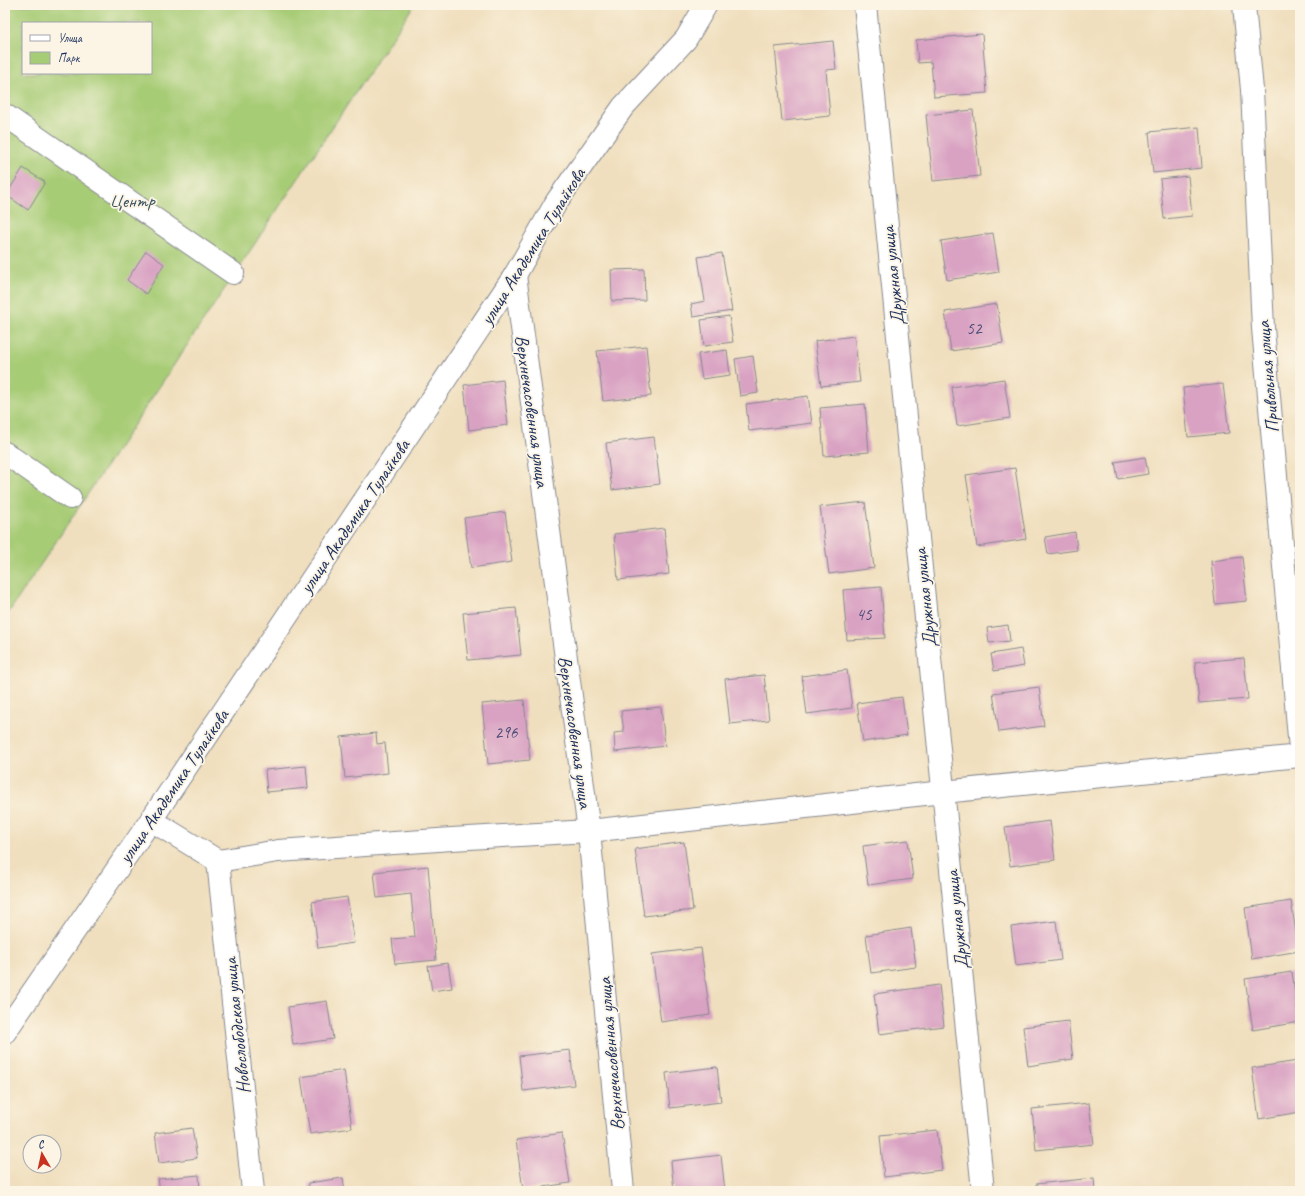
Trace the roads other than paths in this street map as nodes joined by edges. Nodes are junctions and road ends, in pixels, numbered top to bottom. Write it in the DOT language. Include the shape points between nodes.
graph roads {
  1 [pos="706,5"];
  2 [pos="865,5"];
  3 [pos="1244,5"];
  4 [pos="5,115"];
  5 [pos="233,273"];
  6 [pos="515,275"];
  7 [pos="5,453"];
  8 [pos="70,498"];
  9 [pos="1300,749"];
  10 [pos="1300,756"];
  11 [pos="943,792"];
  12 [pos="151,820"];
  13 [pos="589,831"];
  14 [pos="218,861"];
  15 [pos="5,1032"];
  16 [pos="253,1191"];
  17 [pos="623,1191"];
  18 [pos="984,1191"];
  1 -- 6 [label="street, улица Академика Тулайкова" via="686,39 623,107 557,201"];
  2 -- 11 [label="street, Дружная улица"];
  3 -- 9 [label="street, Привольная улица" via="1252,90 1263,328"];
  4 -- 5 [label="street"];
  6 -- 12 [label="street, улица Академика Тулайкова"];
  6 -- 13 [label="street, Верхнечасовенная улица"];
  7 -- 8 [label="street"];
  10 -- 11 [label="street"];
  11 -- 13 [label="street"];
  11 -- 18 [label="street, Дружная улица"];
  12 -- 14 [label="street"];
  12 -- 15 [label="street, улица Академика Тулайкова"];
  13 -- 14 [label="street" via="278,851"];
  13 -- 17 [label="street, Верхнечасовенная улица"];
  14 -- 16 [label="street, Новослободская улица"];
}
